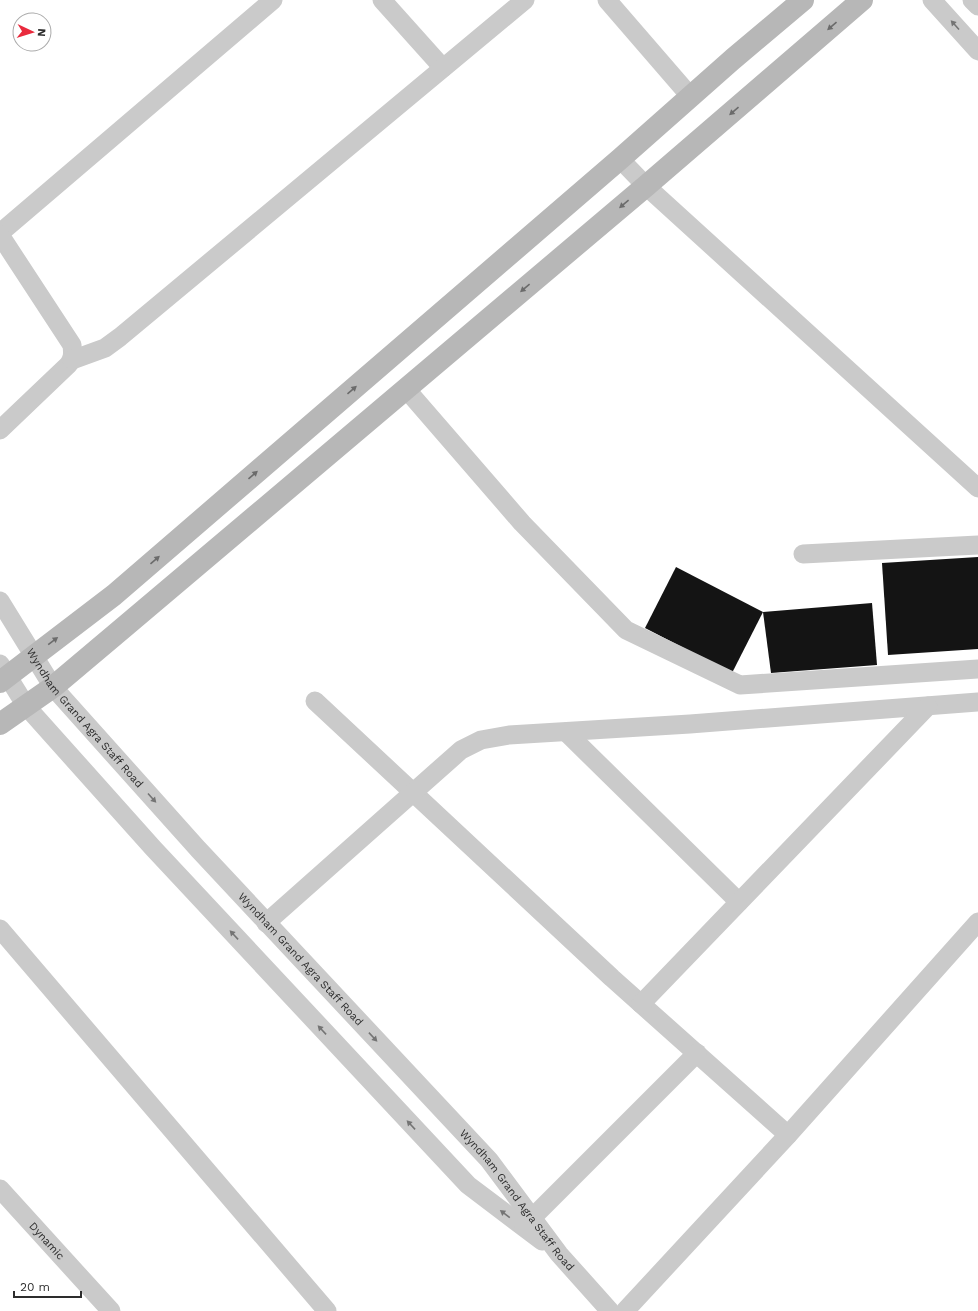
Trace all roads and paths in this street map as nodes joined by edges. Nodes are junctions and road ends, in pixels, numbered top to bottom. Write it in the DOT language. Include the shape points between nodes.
graph roads {
  1 [pos="273,0"];
  2 [pos="382,0"];
  3 [pos="525,0"];
  4 [pos="607,0"];
  5 [pos="803,0"];
  6 [pos="862,0"];
  7 [pos="932,0"];
  8 [pos="972,0"];
  9 [pos="978,6"];
  10 [pos="978,51"];
  11 [pos="443,68"];
  12 [pos="690,96"];
  13 [pos="620,159"];
  14 [pos="646,186"];
  15 [pos="0,234"];
  16 [pos="72,360"];
  17 [pos="406,389"];
  18 [pos="0,430"];
  19 [pos="978,488"];
  20 [pos="978,545"];
  21 [pos="804,554"];
  22 [pos="0,601"];
  23 [pos="34,656"];
  24 [pos="978,669"];
  25 [pos="2,674"];
  26 [pos="53,687"];
  27 [pos="315,701"];
  28 [pos="978,702"];
  29 [pos="26,706"];
  30 [pos="928,706"];
  31 [pos="0,724"];
  32 [pos="566,732"];
  33 [pos="413,792"];
  34 [pos="739,902"];
  35 [pos="978,922"];
  36 [pos="266,923"];
  37 [pos="0,929"];
  38 [pos="641,1004"];
  39 [pos="697,1054"];
  40 [pos="788,1135"];
  41 [pos="0,1189"];
  42 [pos="528,1223"];
  43 [pos="111,1311"];
  44 [pos="327,1311"];
  45 [pos="610,1311"];
  46 [pos="625,1311"];
  1 -- 15 [label="street"];
  2 -- 11 [label="street"];
  3 -- 11 [label="street"];
  4 -- 12 [label="street"];
  5 -- 12 [label="street"];
  6 -- 14 [label="street, one-way"];
  10 -- 7 [label="street, one-way"];
  8 -- 9 [label="street"];
  11 -- 16 [label="street" via="120,337 105,348"];
  12 -- 13 [label="street"];
  13 -- 14 [label="street"];
  23 -- 13 [label="street, one-way" via="114,595"];
  14 -- 17 [label="street, one-way"];
  14 -- 19 [label="street"];
  15 -- 16 [label="street" via="72,345"];
  16 -- 18 [label="street"];
  17 -- 24 [label="street" via="522,523 626,630 740,685"];
  17 -- 26 [label="street"];
  20 -- 21 [label="street"];
  22 -- 23 [label="street, Wyndham Grand Agra Staff Road"];
  23 -- 25 [label="street"];
  23 -- 26 [label="street, Wyndham Grand Agra Staff Road"];
  25 -- 29 [label="street"];
  26 -- 29 [label="street"];
  26 -- 36 [label="street, Wyndham Grand Agra Staff Road, one-way"];
  27 -- 33 [label="street"];
  28 -- 30 [label="street"];
  29 -- 31 [label="street"];
  42 -- 29 [label="street, one-way" via="468,1185 153,848"];
  30 -- 32 [label="street"];
  30 -- 34 [label="street"];
  32 -- 33 [label="street" via="509,735 481,740 461,750"];
  32 -- 34 [label="street"];
  33 -- 36 [label="street"];
  33 -- 38 [label="street"];
  34 -- 38 [label="street"];
  35 -- 40 [label="street"];
  36 -- 42 [label="street, Wyndham Grand Agra Staff Road, one-way" via="488,1160"];
  37 -- 44 [label="street"];
  38 -- 39 [label="street"];
  39 -- 40 [label="street"];
  39 -- 42 [label="street"];
  40 -- 46 [label="street"];
  41 -- 43 [label="street, Dynamic"];
  42 -- 45 [label="street, Wyndham Grand Agra Staff Road"];
}
